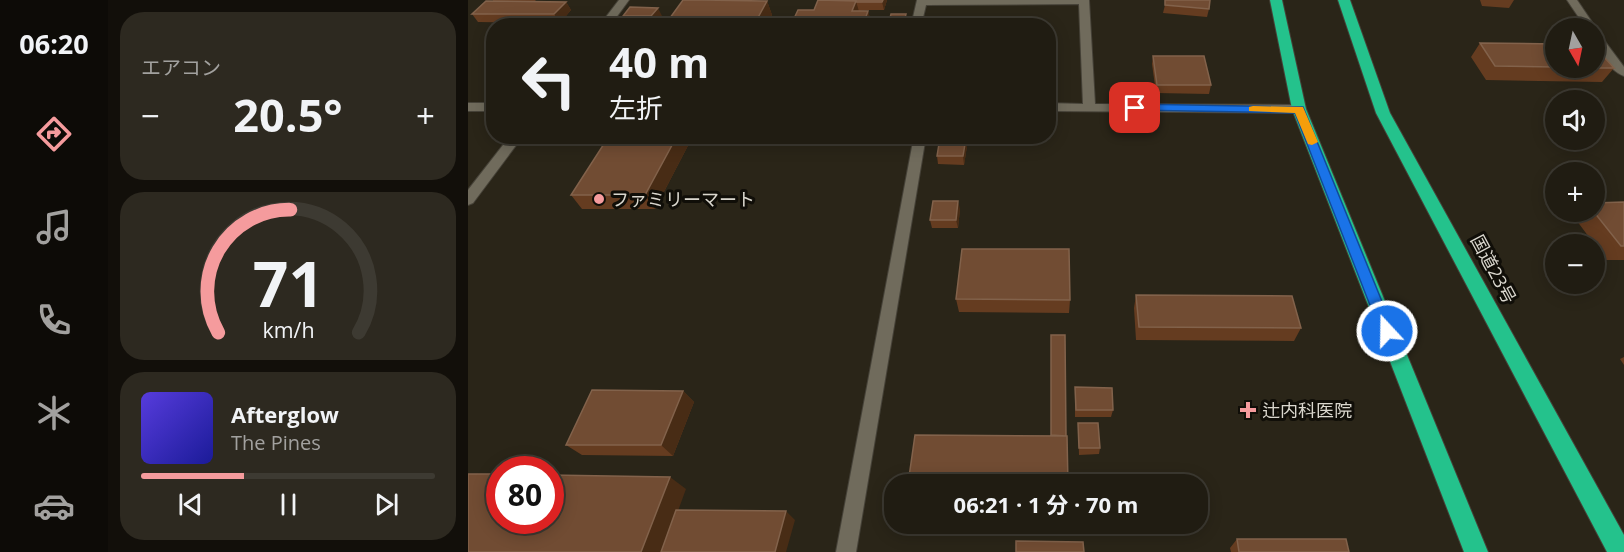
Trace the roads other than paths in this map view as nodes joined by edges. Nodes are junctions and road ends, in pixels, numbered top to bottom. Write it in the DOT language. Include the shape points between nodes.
graph roads {
  1 [pos="624,0"];
  2 [pos="1276,0"];
  3 [pos="1344,0"];
  4 [pos="1572,0"];
  5 [pos="922,1"];
  6 [pos="1084,1"];
  7 [pos="610,18"];
  8 [pos="918,18"];
  9 [pos="1584,18"];
  10 [pos="1605,50"];
  11 [pos="1624,73"];
  12 [pos="468,107"];
  13 [pos="486,107"];
  14 [pos="1056,107"];
  15 [pos="1089,107"];
  16 [pos="1299,109"];
  17 [pos="511,144"];
  18 [pos="919,144"];
  19 [pos="468,200"];
  20 [pos="846,552"];
  21 [pos="1476,552"];
  22 [pos="1620,552"];
  1 -- 7 [label="street"];
  2 -- 16 [label="highway"];
  3 -- 22 [label="highway, 国道23号" via="1383,113"];
  4 -- 9 [label="street"];
  5 -- 6 [label="street"];
  5 -- 8 [label="street"];
  6 -- 15 [label="street"];
  10 -- 11 [label="street"];
  12 -- 13 [label="street"];
  14 -- 15 [label="street"];
  15 -- 16 [label="street"];
  16 -- 21 [label="highway"];
  17 -- 19 [label="street"];
  18 -- 20 [label="street"];
}
